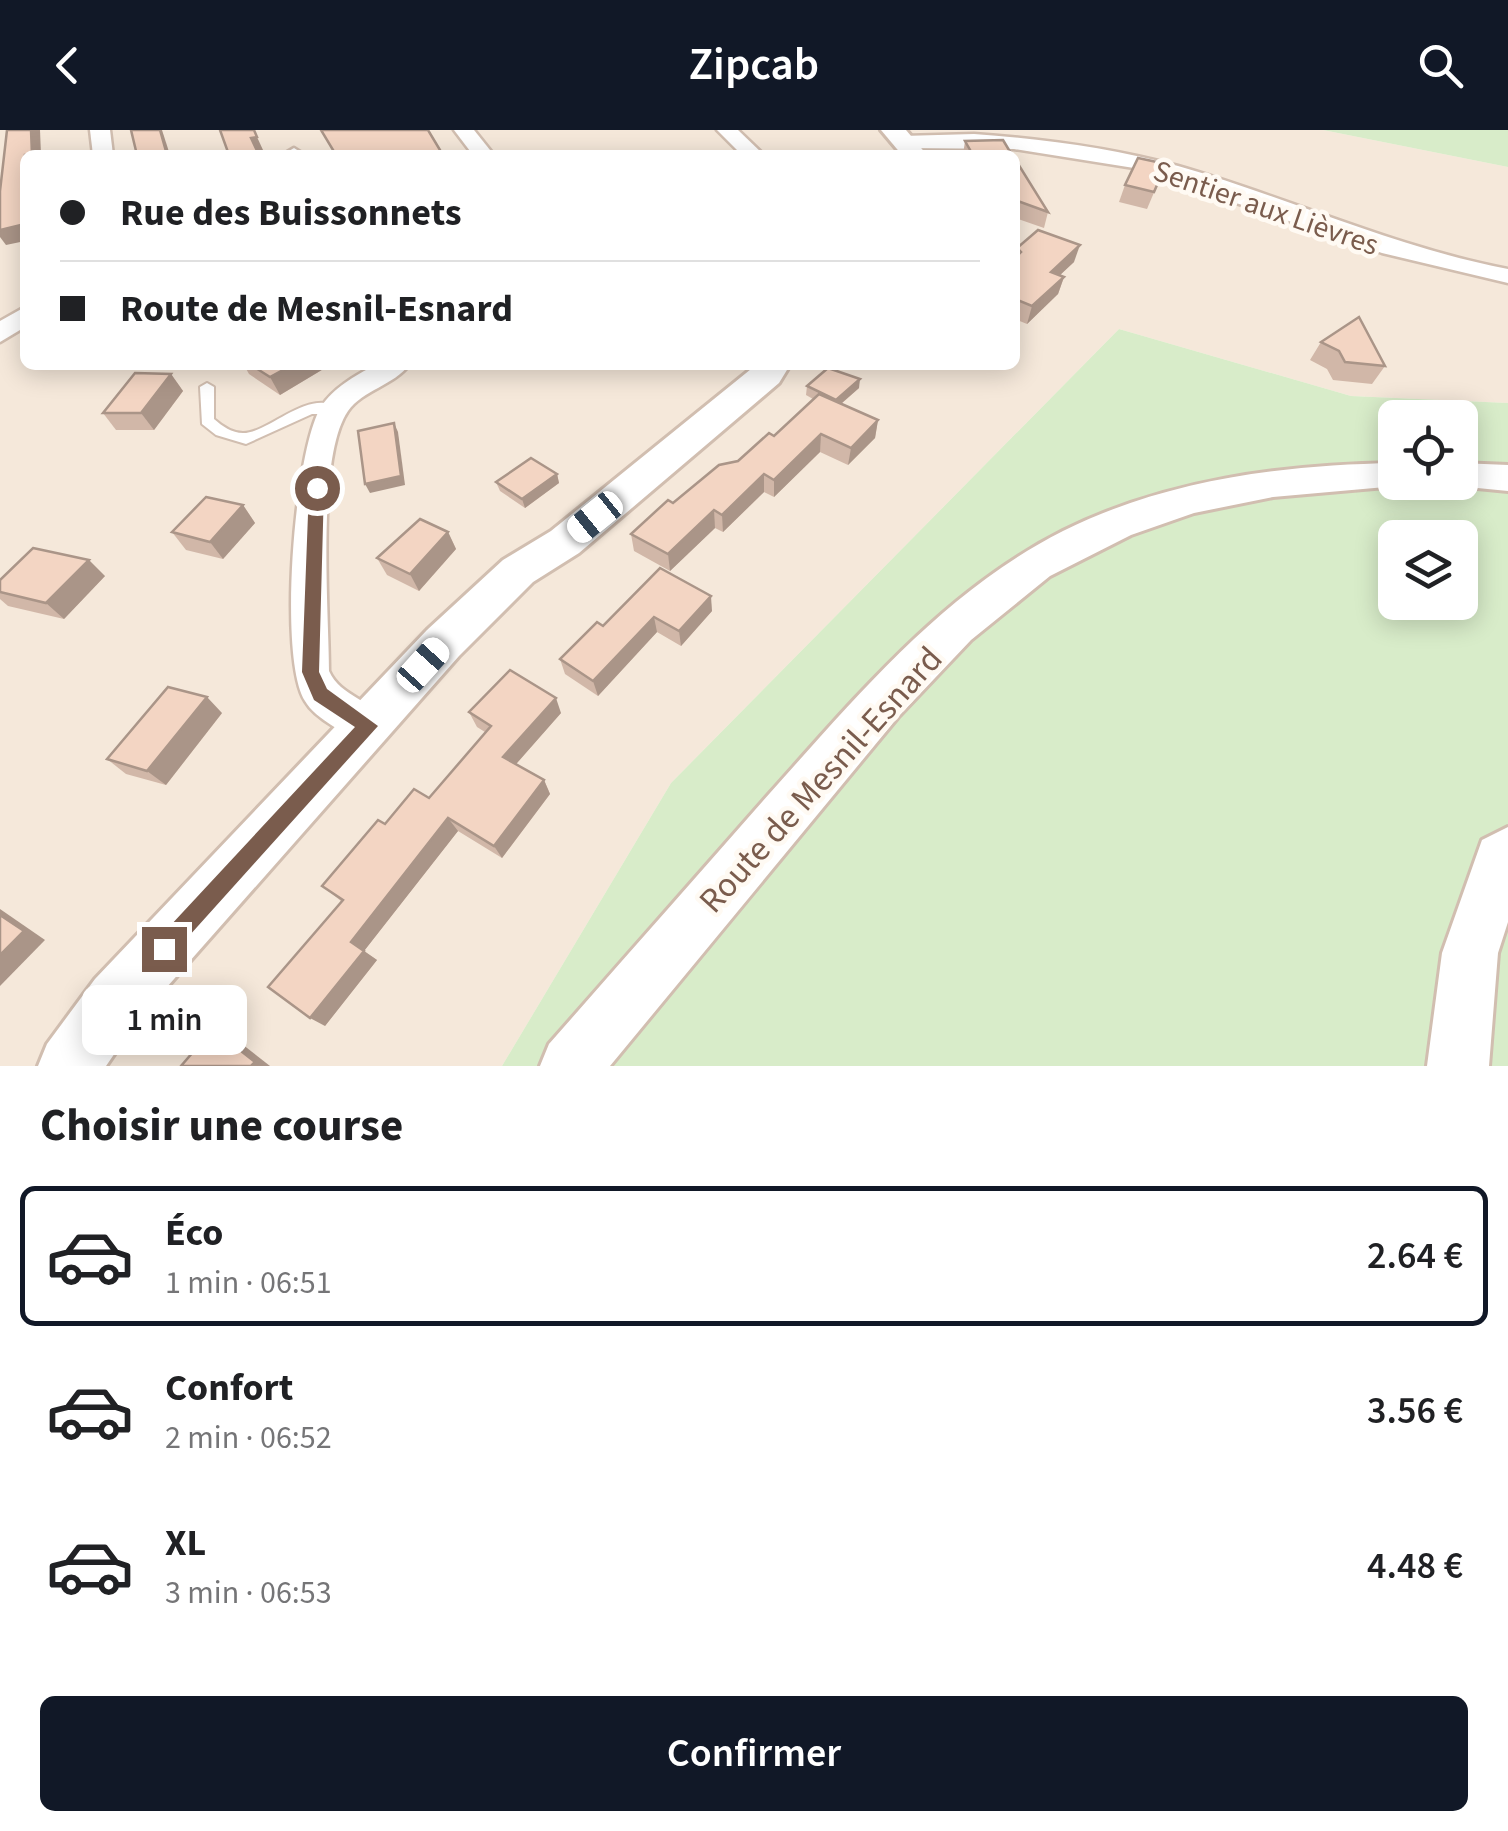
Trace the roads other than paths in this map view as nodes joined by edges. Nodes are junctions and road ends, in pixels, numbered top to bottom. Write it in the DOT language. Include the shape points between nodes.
graph roads {
  1 [pos="464,130"];
  2 [pos="727,130"];
  3 [pos="904,142"];
  4 [pos="480,150"];
  5 [pos="749,150"];
  6 [pos="1508,276"];
  7 [pos="20,319"];
  8 [pos="0,334"];
  9 [pos="385,370"];
  10 [pos="770,370"];
  11 [pos="207,387"];
  12 [pos="334,409"];
  13 [pos="1378,476"];
  14 [pos="1478,477"];
  15 [pos="1508,478"];
  16 [pos="368,726"];
  17 [pos="1508,854"];
  18 [pos="69,1066"];
  19 [pos="571,1066"];
  20 [pos="1458,1066"];
  1 -- 4 [label="street"];
  2 -- 5 [label="street"];
  3 -- 6 [label="street, Sentier aux Lièvres" via="999,142 1131,164 1200,180 1378,247"];
  7 -- 8 [label="street"];
  9 -- 12 [label="street"];
  10 -- 16 [label="street" via="565,542 518,571"];
  11 -- 12 [label="lane" via="207,421 246,440 310,409"];
  12 -- 16 [label="street" via="318,451 310,672 320,694"];
  13 -- 19 [label="street, Route de Mesnil-Esnard" via="1310,476 1158,508 1076,542 984,604 882,700"];
  14 -- 15 [label="street"];
  16 -- 18 [label="street" via="116,1000"];
  17 -- 20 [label="street" via="1470,952"];
}
